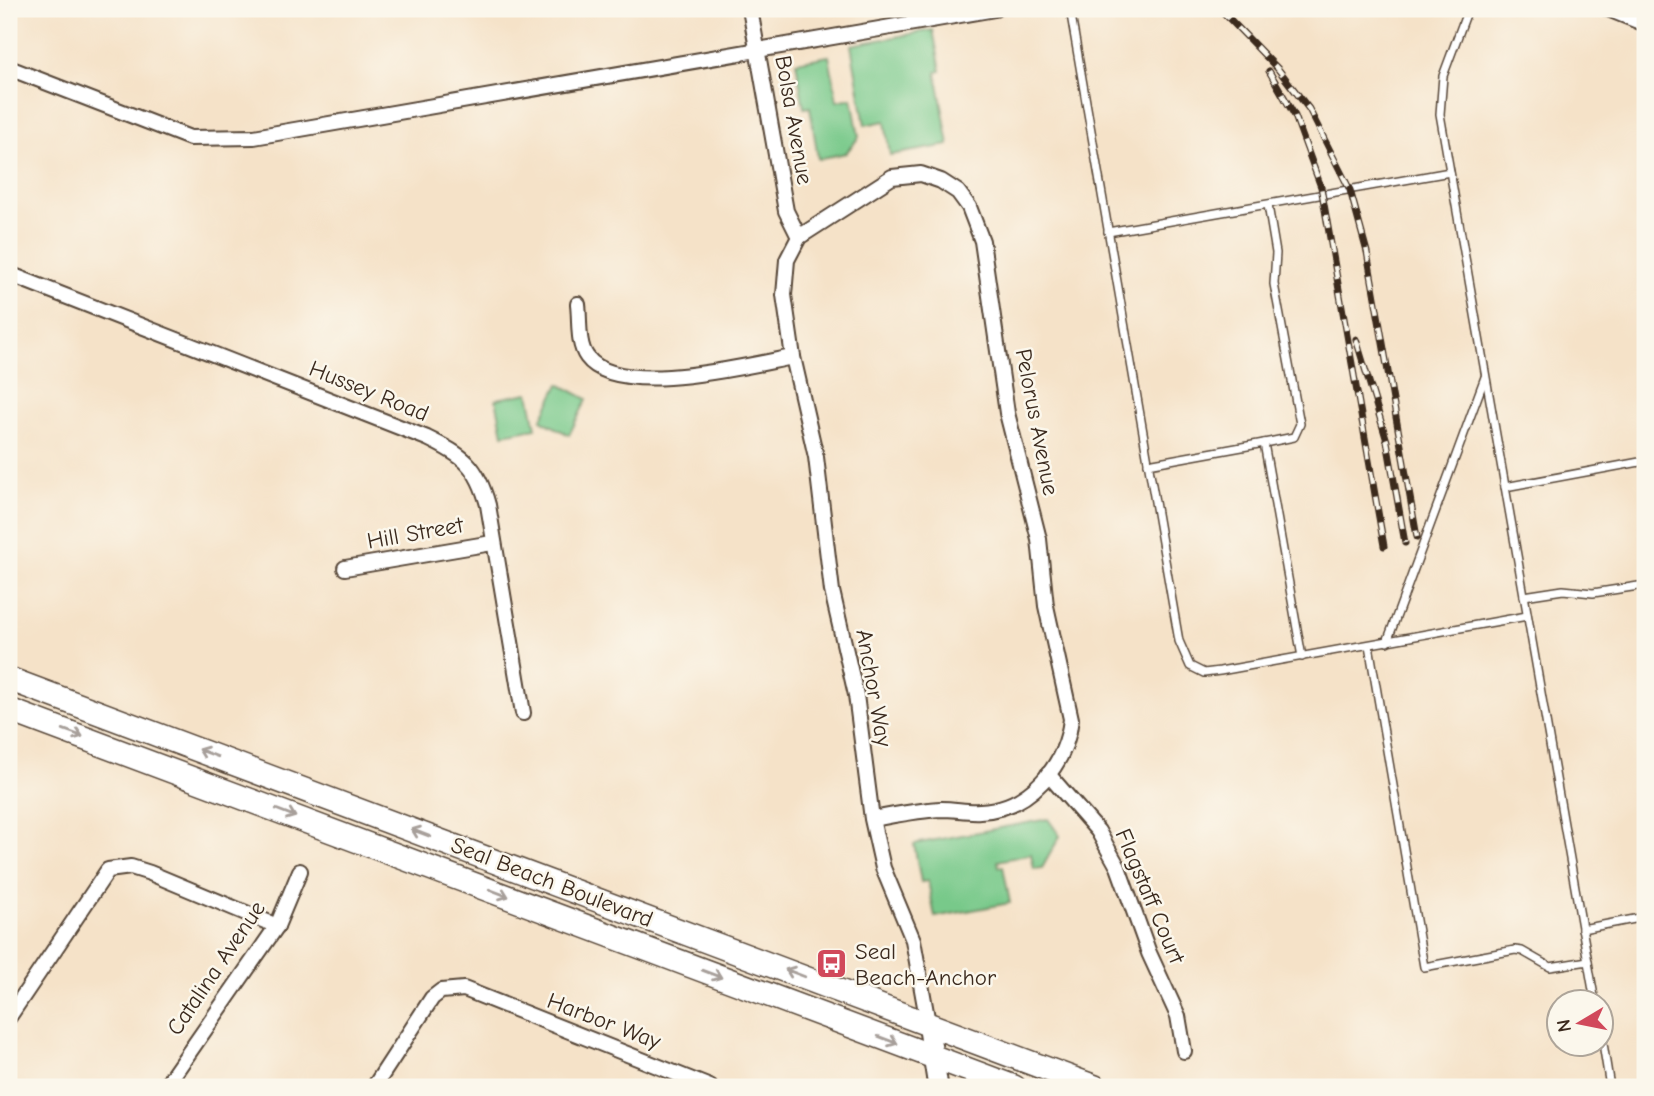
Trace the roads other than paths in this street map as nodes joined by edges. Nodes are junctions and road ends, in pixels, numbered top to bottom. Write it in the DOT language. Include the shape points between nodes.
graph roads {
  1 [pos="750,9"];
  2 [pos="995,9"];
  3 [pos="1070,9"];
  4 [pos="1468,9"];
  5 [pos="1608,9"];
  6 [pos="1645,23"];
  7 [pos="757,52"];
  8 [pos="9,68"];
  9 [pos="1450,173"];
  10 [pos="1268,205"];
  11 [pos="1108,232"];
  12 [pos="799,237"];
  13 [pos="9,274"];
  14 [pos="578,304"];
  15 [pos="793,357"];
  16 [pos="1486,375"];
  17 [pos="1264,443"];
  18 [pos="1645,461"];
  19 [pos="1148,464"];
  20 [pos="1505,487"];
  21 [pos="492,543"];
  22 [pos="345,568"];
  23 [pos="1645,585"];
  24 [pos="1524,596"];
  25 [pos="1527,616"];
  26 [pos="1387,642"];
  27 [pos="1368,645"];
  28 [pos="1302,657"];
  29 [pos="9,680"];
  30 [pos="9,710"];
  31 [pos="523,713"];
  32 [pos="1048,774"];
  33 [pos="872,819"];
  34 [pos="300,871"];
  35 [pos="1645,917"];
  36 [pos="276,926"];
  37 [pos="1582,929"];
  38 [pos="1588,961"];
  39 [pos="1593,988"];
  40 [pos="9,1017"];
  41 [pos="928,1023"];
  42 [pos="1184,1051"];
  43 [pos="933,1057"];
  44 [pos="1605,1058"];
  45 [pos="165,1087"];
  46 [pos="374,1087"];
  47 [pos="710,1087"];
  48 [pos="938,1087"];
  49 [pos="1014,1087"];
  50 [pos="1095,1087"];
  51 [pos="1610,1087"];
  1 -- 7 [label="street, Bolsa Avenue"];
  2 -- 7 [label="street"];
  3 -- 11 [label="lane"];
  4 -- 9 [label="lane" via="1440,95"];
  5 -- 6 [label="street"];
  7 -- 8 [label="street" via="223,139 190,138"];
  7 -- 12 [label="street, Bolsa Avenue" via="784,200"];
  9 -- 10 [label="lane"];
  9 -- 16 [label="lane"];
  10 -- 11 [label="lane"];
  10 -- 17 [label="lane" via="1276,253 1275,284 1300,424 1294,437"];
  11 -- 19 [label="lane"];
  12 -- 15 [label="street" via="787,260 784,295"];
  12 -- 32 [label="street, Pelorus Avenue" via="879,183 908,174 941,181 970,207 986,257 1007,414 1040,539 1046,606 1071,719 1062,755"];
  13 -- 21 [label="street, Hussey Road" via="450,449 470,463 481,480"];
  14 -- 15 [label="street" via="587,358 615,372 675,377"];
  15 -- 33 [label="street, Anchor Way" via="816,457 832,591 856,695"];
  16 -- 20 [label="lane"];
  16 -- 26 [label="lane"];
  17 -- 19 [label="lane"];
  17 -- 28 [label="lane"];
  18 -- 20 [label="lane"];
  19 -- 28 [label="lane" via="1179,641 1190,666 1204,673"];
  20 -- 24 [label="lane"];
  21 -- 22 [label="street, Hill Street"];
  21 -- 31 [label="street, Hussey Road"];
  23 -- 24 [label="lane"];
  24 -- 25 [label="lane"];
  25 -- 26 [label="lane"];
  25 -- 37 [label="lane"];
  26 -- 27 [label="lane"];
  27 -- 28 [label="lane"];
  27 -- 38 [label="lane" via="1424,967 1515,950 1550,967"];
  41 -- 29 [label="main road, Seal Beach Boulevard, one-way"];
  30 -- 43 [label="main road, Seal Beach Boulevard, one-way"];
  32 -- 33 [label="street, Pelorus Avenue" via="1016,804"];
  32 -- 42 [label="street, Flagstaff Court" via="1098,831 1118,867 1178,1016"];
  33 -- 41 [label="street, Anchor Way" via="883,868 913,940"];
  34 -- 36 [label="street, Catalina Avenue"];
  35 -- 37 [label="lane"];
  36 -- 40 [label="street" via="150,873 131,867 108,870"];
  36 -- 45 [label="street, Catalina Avenue"];
  37 -- 38 [label="lane"];
  38 -- 39 [label="lane"];
  41 -- 43 [label="main road"];
  41 -- 50 [label="main road, Seal Beach Boulevard"];
  43 -- 48 [label="main road"];
  43 -- 49 [label="main road, Seal Beach Boulevard"];
  44 -- 51 [label="lane"];
  46 -- 47 [label="street, Harbor Way" via="432,998 441,991 464,989"];
}
